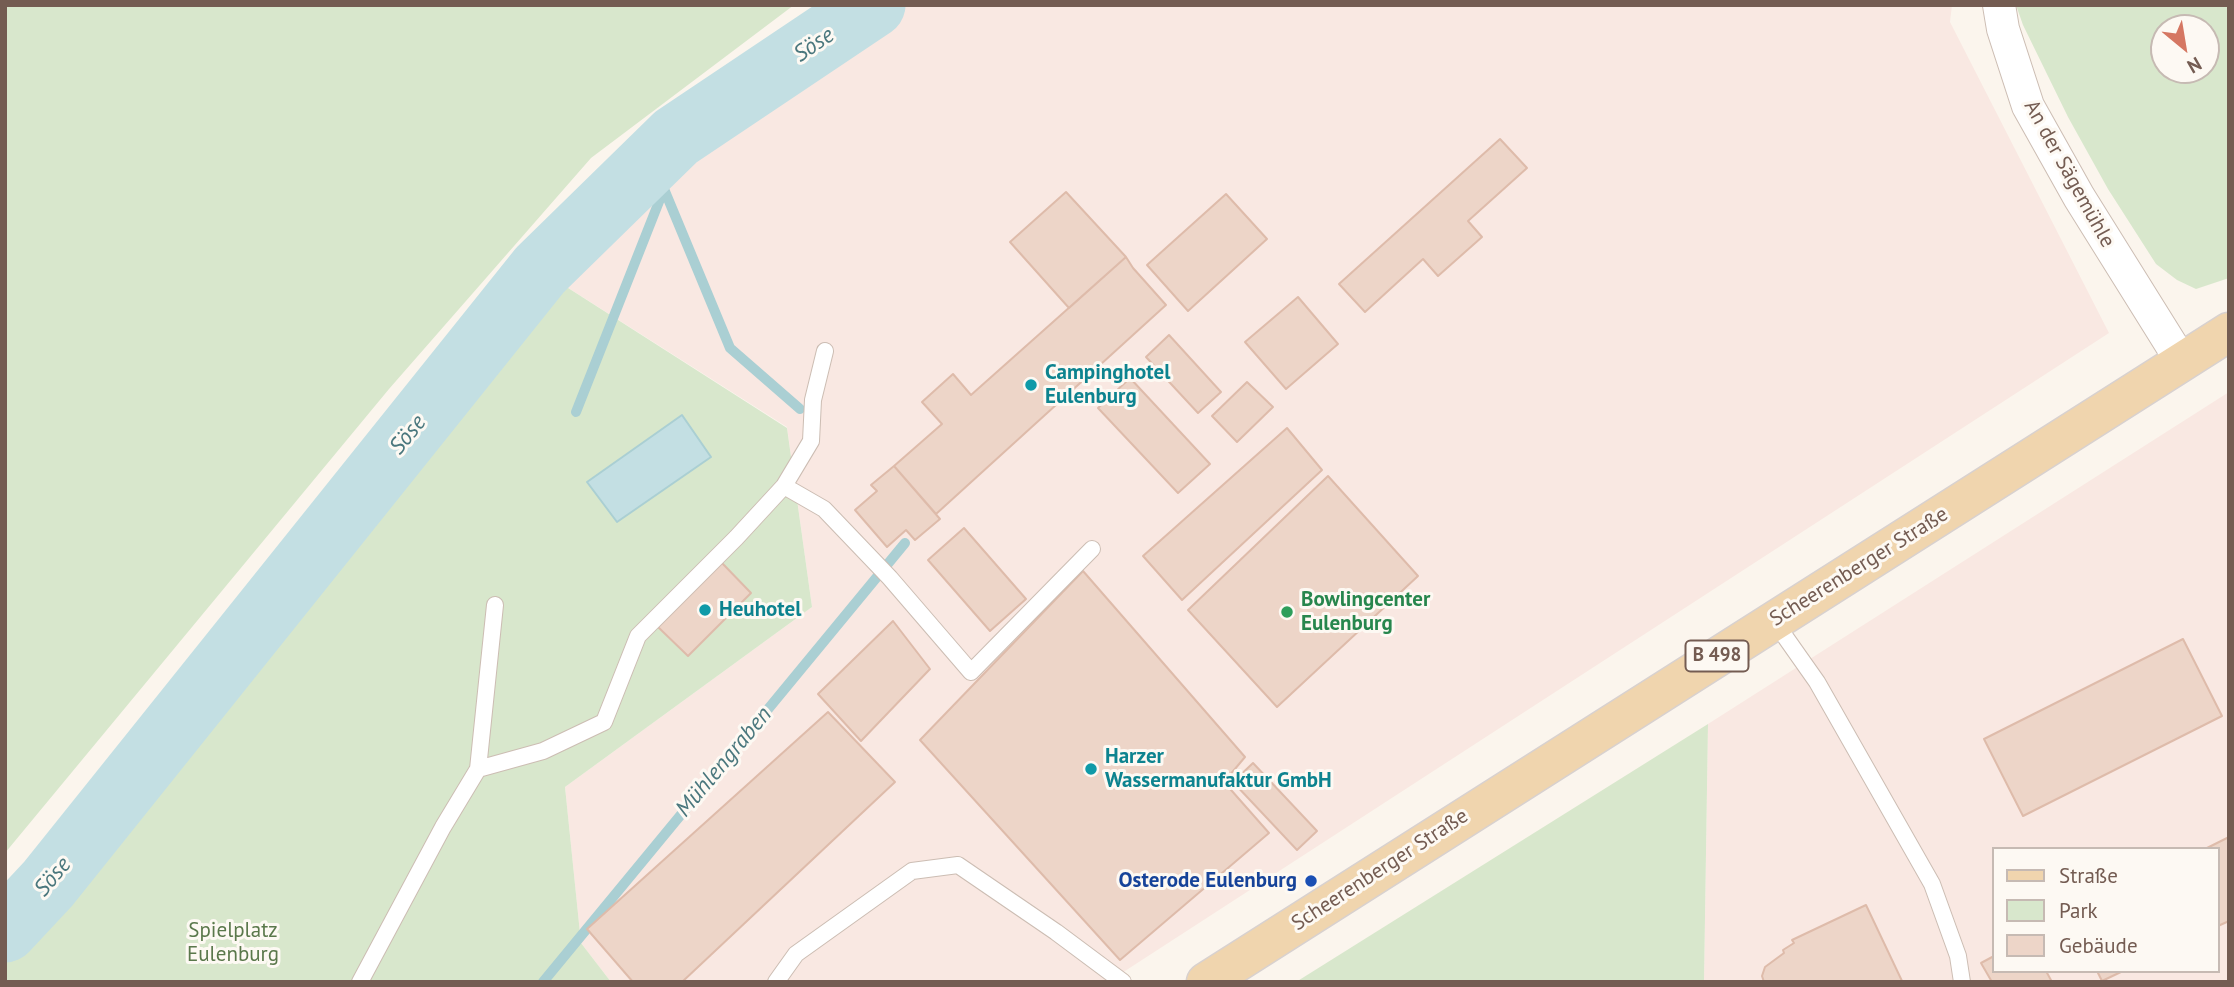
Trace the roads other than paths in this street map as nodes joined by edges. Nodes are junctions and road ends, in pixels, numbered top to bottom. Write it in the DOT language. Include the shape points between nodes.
graph roads {
  1 [pos="1999,5"];
  2 [pos="2229,332"];
  3 [pos="2172,347"];
  4 [pos="825,351"];
  5 [pos="784,486"];
  6 [pos="1092,549"];
  7 [pos="495,605"];
  8 [pos="1774,621"];
  9 [pos="478,769"];
  10 [pos="360,982"];
  11 [pos="775,982"];
  12 [pos="1123,982"];
  13 [pos="1206,982"];
  14 [pos="1962,982"];
  1 -- 3 [label="street, An der Sägemühle" via="2028,106"];
  2 -- 3 [label="main road, Scheerenberger Straße / B 498"];
  3 -- 8 [label="main road, Scheerenberger Straße / B 498"];
  4 -- 5 [label="lane" via="811,441"];
  5 -- 6 [label="lane" via="824,509 971,672"];
  5 -- 9 [label="lane" via="638,636 604,722 543,751"];
  7 -- 9 [label="lane"];
  8 -- 13 [label="main road, Scheerenberger Straße / B 498"];
  8 -- 14 [label="lane" via="1817,682 1932,884 1958,956"];
  9 -- 10 [label="lane"];
  11 -- 12 [label="lane" via="796,954 912,871 958,865"];
}
